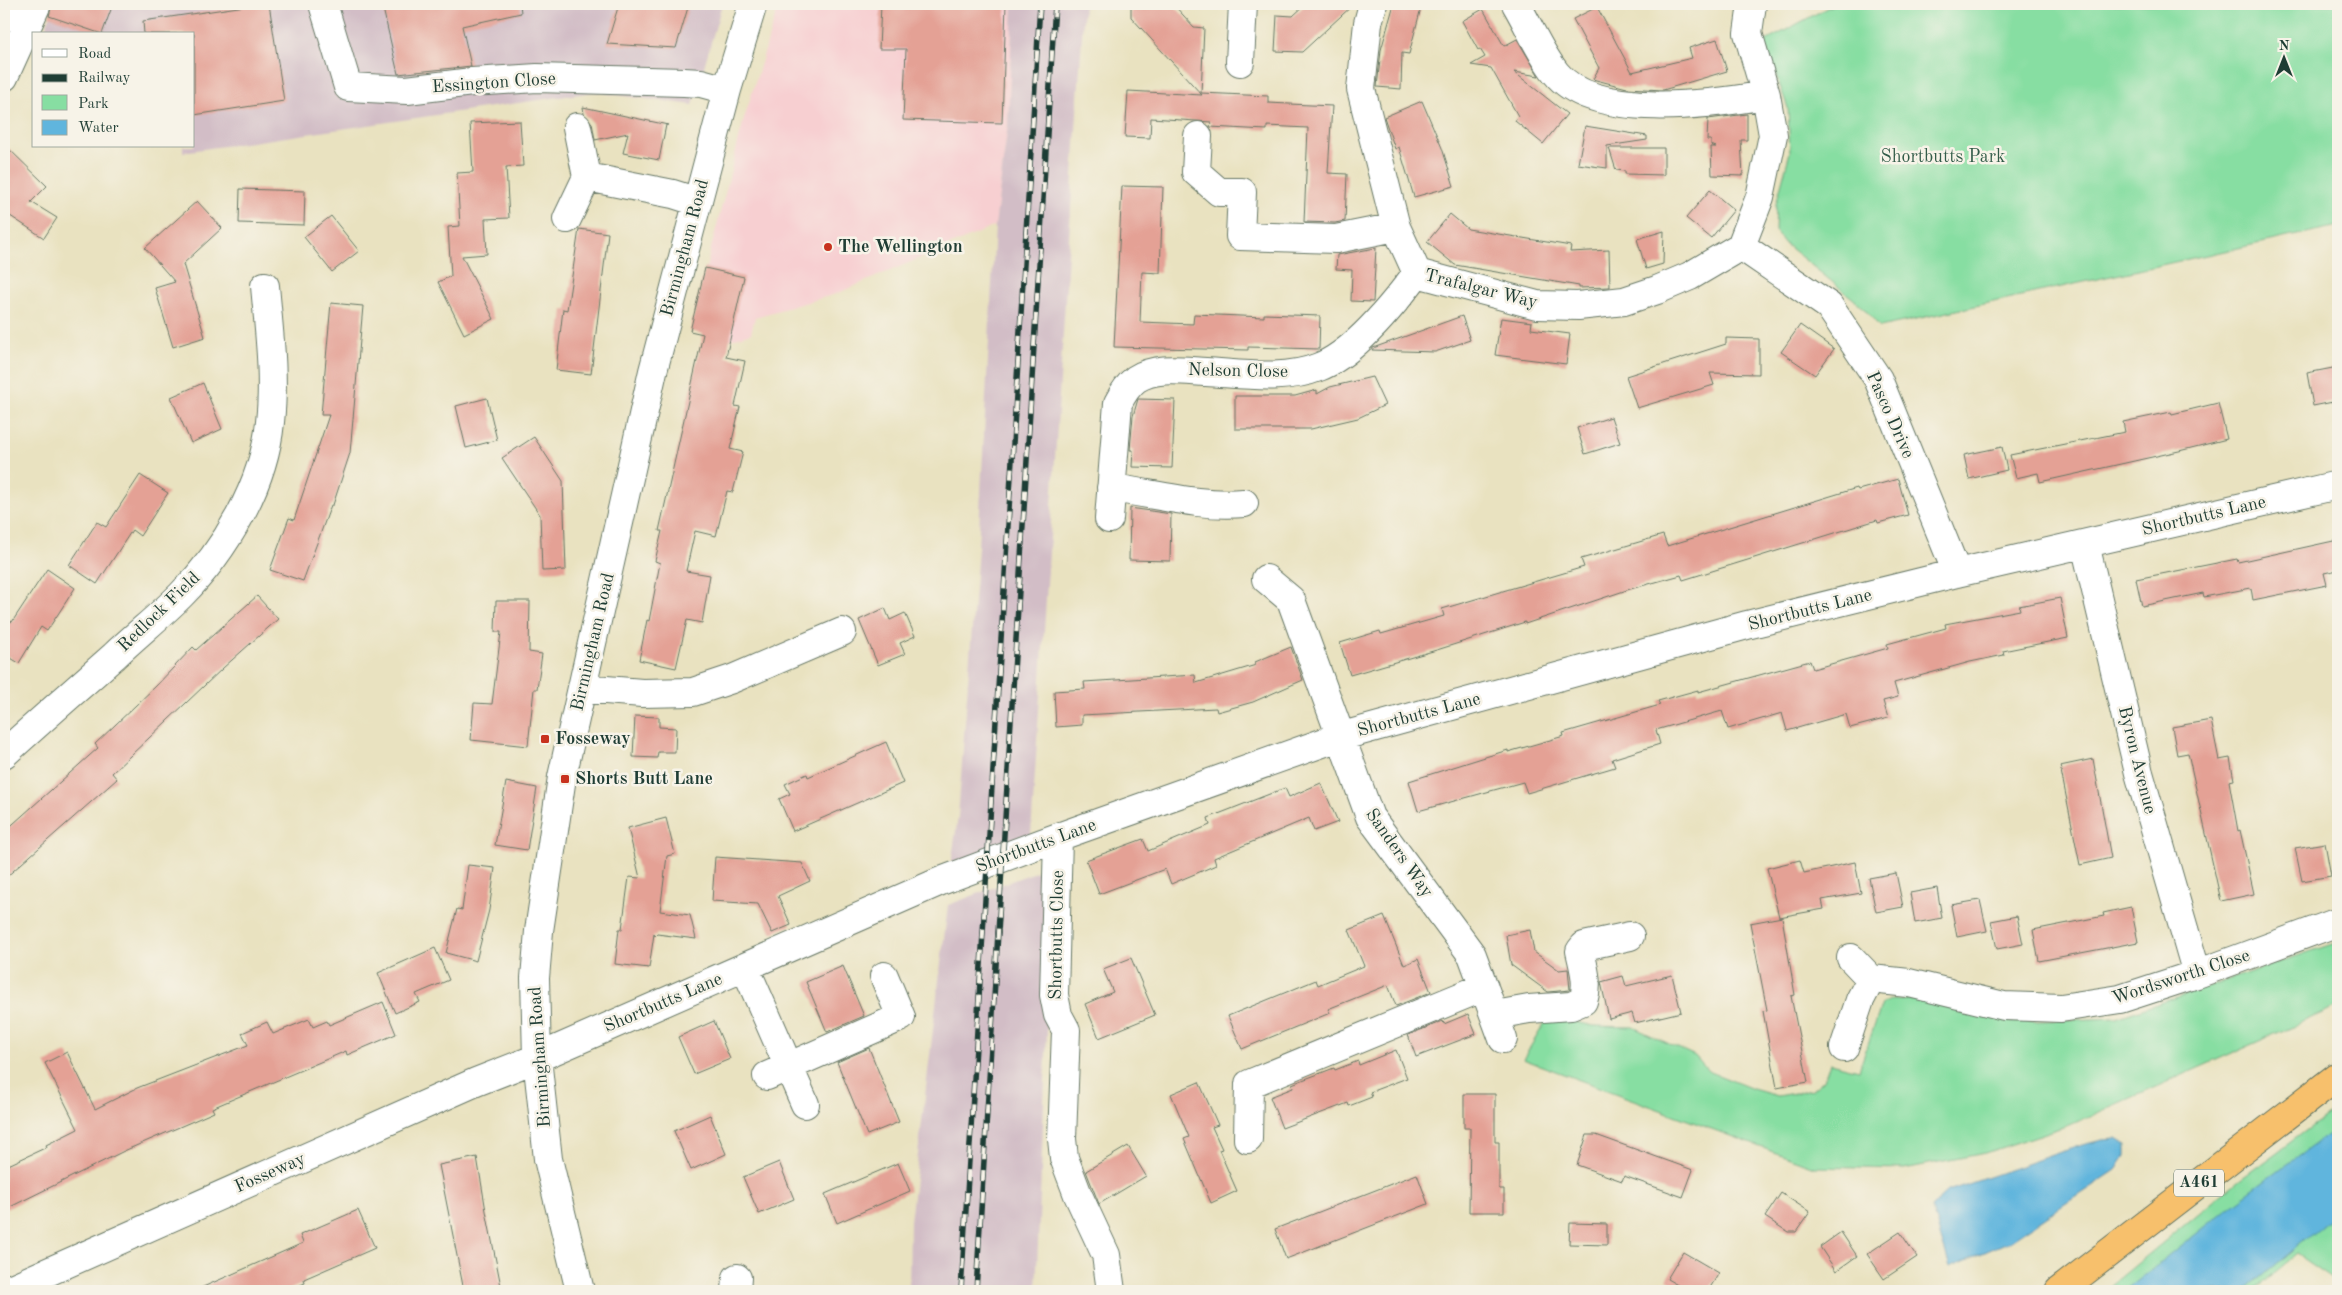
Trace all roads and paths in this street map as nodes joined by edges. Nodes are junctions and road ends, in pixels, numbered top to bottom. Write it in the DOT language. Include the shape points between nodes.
graph roads {
  1 [pos="323,4"];
  2 [pos="753,4"];
  3 [pos="1243,4"];
  4 [pos="1373,4"];
  5 [pos="1516,4"];
  6 [pos="1752,4"];
  7 [pos="23,13"];
  8 [pos="1240,62"];
  9 [pos="4,77"];
  10 [pos="727,90"];
  11 [pos="1766,95"];
  12 [pos="577,127"];
  13 [pos="1198,136"];
  14 [pos="587,177"];
  15 [pos="698,202"];
  16 [pos="567,219"];
  17 [pos="1396,227"];
  18 [pos="1741,246"];
  19 [pos="1416,273"];
  20 [pos="265,286"];
  21 [pos="2338,486"];
  22 [pos="1111,488"];
  23 [pos="1244,504"];
  24 [pos="1109,519"];
  25 [pos="2085,544"];
  26 [pos="1957,573"];
  27 [pos="1266,579"];
  28 [pos="842,632"];
  29 [pos="582,688"];
  30 [pos="1339,737"];
  31 [pos="4,754"];
  32 [pos="1058,837"];
  33 [pos="2338,922"];
  34 [pos="1630,936"];
  35 [pos="1851,958"];
  36 [pos="745,967"];
  37 [pos="2197,974"];
  38 [pos="884,976"];
  39 [pos="1871,979"];
  40 [pos="1484,987"];
  41 [pos="1844,1048"];
  42 [pos="537,1058"];
  43 [pos="778,1071"];
  44 [pos="2338,1076"];
  45 [pos="805,1104"];
  46 [pos="1248,1139"];
  47 [pos="5,1291"];
  48 [pos="580,1291"];
  49 [pos="1111,1291"];
  50 [pos="2059,1291"];
  1 -- 10 [label="street, Essington Close" via="348,87 407,90 538,78 701,83"];
  2 -- 10 [label="street, Birmingham Road"];
  3 -- 8 [label="street"];
  4 -- 17 [label="street, Trafalgar Way" via="1361,90"];
  5 -- 11 [label="street" via="1557,74 1586,95 1638,106 1711,104"];
  6 -- 11 [label="street" via="1748,34"];
  7 -- 9 [label="street"];
  10 -- 15 [label="street, Birmingham Road"];
  11 -- 18 [label="street" via="1773,135 1760,197"];
  12 -- 14 [label="street"];
  13 -- 17 [label="street" via="1196,172 1219,192 1242,192 1240,236 1336,239"];
  14 -- 15 [label="street"];
  14 -- 16 [label="street"];
  15 -- 29 [label="street, Birmingham Road" via="653,371"];
  17 -- 19 [label="street, Trafalgar Way"];
  18 -- 19 [label="street, Trafalgar Way" via="1690,276 1657,290 1624,301 1578,306 1536,305"];
  18 -- 26 [label="street, Pasco Drive" via="1829,306 1878,379"];
  19 -- 22 [label="street, Nelson Close" via="1351,348 1318,368 1251,375 1171,370 1136,379 1118,403"];
  20 -- 31 [label="street, Redlock Field" via="271,352 270,423 260,466 236,522 212,559 182,595"];
  21 -- 25 [label="street, Shortbutts Lane"];
  22 -- 23 [label="street" via="1194,503"];
  22 -- 24 [label="street, Nelson Close"];
  25 -- 26 [label="street, Shortbutts Lane"];
  25 -- 37 [label="street, Byron Avenue" via="2138,773"];
  26 -- 30 [label="street, Shortbutts Lane" via="1737,628"];
  27 -- 30 [label="street, Sanders Way" via="1291,600"];
  28 -- 29 [label="street" via="732,679 693,692 642,693"];
  29 -- 42 [label="street, Birmingham Road" via="562,777 539,931 535,978"];
  30 -- 32 [label="street, Shortbutts Lane"];
  30 -- 40 [label="street, Sanders Way" via="1370,817 1472,955"];
  32 -- 36 [label="street, Shortbutts Lane" via="941,881"];
  32 -- 49 [label="street, Shortbutts Close" via="1054,995 1058,1015 1066,1030 1064,1158 1106,1254"];
  33 -- 37 [label="street, Wordsworth Close"];
  34 -- 40 [label="street, Sanders Way" via="1584,946 1580,951 1586,992 1583,1001 1571,1006 1529,1009 1499,1027"];
  35 -- 39 [label="street"];
  36 -- 42 [label="street, Shortbutts Lane"];
  36 -- 43 [label="street"];
  37 -- 39 [label="street, Wordsworth Close" via="2120,999 2061,1008 2004,1006 1909,983"];
  38 -- 43 [label="street" via="901,1017"];
  39 -- 41 [label="street" via="1860,1000"];
  40 -- 46 [label="street" via="1249,1084"];
  42 -- 47 [label="street, Fosseway"];
  42 -- 48 [label="street, Birmingham Road" via="548,1159"];
  43 -- 45 [label="street"];
  44 -- 50 [label="highway, A461"];
}
